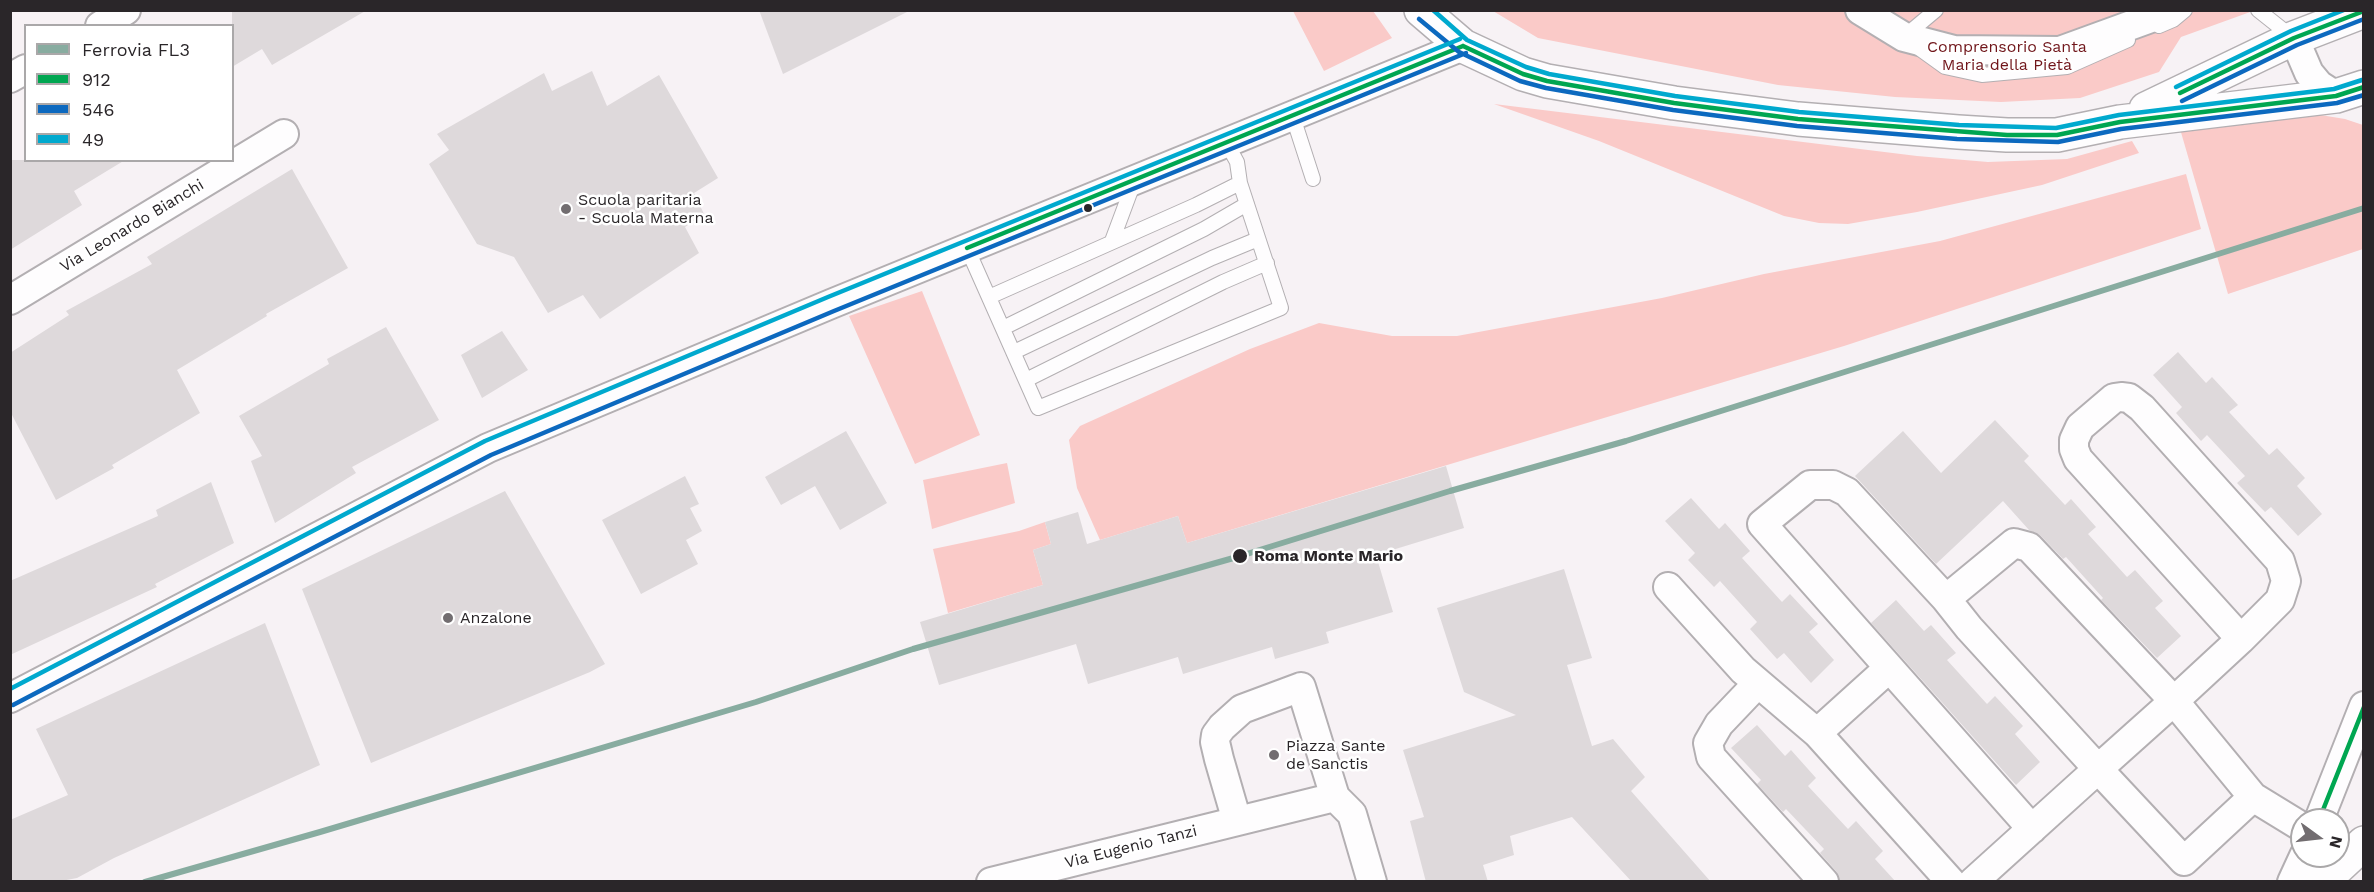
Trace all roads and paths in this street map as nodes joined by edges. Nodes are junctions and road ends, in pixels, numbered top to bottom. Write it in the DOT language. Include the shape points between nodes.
graph roads {
  1 [pos="1421,10"];
  2 [pos="1860,10"];
  3 [pos="1936,10"];
  4 [pos="2164,10"];
  5 [pos="2185,10"];
  6 [pos="2259,10"];
  7 [pos="2364,11"];
  8 [pos="1904,37"];
  9 [pos="2294,38"];
  10 [pos="1463,46"];
  11 [pos="24,70"];
  12 [pos="10,78"];
  13 [pos="2350,91"];
  14 [pos="1292,114"];
  15 [pos="2120,122"];
  16 [pos="284,134"];
  17 [pos="1226,142"];
  18 [pos="1313,179"];
  19 [pos="1134,182"];
  20 [pos="1240,183"];
  21 [pos="1247,204"];
  22 [pos="1258,239"];
  23 [pos="1112,241"];
  24 [pos="967,248"];
  25 [pos="1267,263"];
  26 [pos="989,297"];
  27 [pos="10,300"];
  28 [pos="1003,328"];
  29 [pos="1014,352"];
  30 [pos="1026,380"];
  31 [pos="1668,587"];
  32 [pos="1946,599"];
  33 [pos="2241,639"];
  34 [pos="1889,668"];
  35 [pos="1758,683"];
  36 [pos="10,698"];
  37 [pos="2174,701"];
  38 [pos="2364,706"];
  39 [pos="1817,733"];
  40 [pos="2098,769"];
  41 [pos="1335,797"];
  42 [pos="2253,797"];
  43 [pos="2324,808"];
  44 [pos="2290,820"];
  45 [pos="1237,821"];
  46 [pos="2032,829"];
  47 [pos="2364,843"];
  48 [pos="2298,868"];
  49 [pos="2191,871"];
  50 [pos="991,882"];
  51 [pos="1372,882"];
  52 [pos="1824,882"];
  53 [pos="1951,882"];
  54 [pos="1973,882"];
  55 [pos="2292,882"];
  56 [pos="2322,882"];
  1 -- 10 [label="street"];
  2 -- 8 [label="street"];
  3 -- 8 [label="lane"];
  4 -- 8 [label="street" via="2060,51 1954,50"];
  5 -- 8 [label="lane" via="2173,20 2067,68 1982,75 1945,68"];
  6 -- 9 [label="lane"];
  7 -- 9 [label="street"];
  9 -- 13 [label="street" via="2309,73 2319,85"];
  9 -- 15 [label="street"];
  10 -- 14 [label="street"];
  10 -- 15 [label="street" via="1512,70 1547,81 1798,119 2007,135 2056,135"];
  11 -- 12 [label="street"];
  13 -- 15 [label="street"];
  14 -- 17 [label="street"];
  14 -- 18 [label="lane"];
  16 -- 27 [label="street, Via Leonardo Bianchi"];
  17 -- 19 [label="street"];
  17 -- 20 [label="lane" via="1237,162"];
  19 -- 23 [label="lane"];
  19 -- 24 [label="street"];
  20 -- 21 [label="lane"];
  20 -- 23 [label="lane"];
  21 -- 22 [label="lane"];
  21 -- 28 [label="lane"];
  22 -- 25 [label="lane"];
  22 -- 29 [label="lane"];
  23 -- 26 [label="lane"];
  24 -- 26 [label="lane"];
  24 -- 36 [label="street" via="459,461"];
  25 -- 30 [label="lane"];
  25 -- 30 [label="lane" via="1281,308 1038,408"];
  26 -- 28 [label="lane"];
  28 -- 29 [label="lane"];
  29 -- 30 [label="lane"];
  31 -- 35 [label="street"];
  32 -- 34 [label="street" via="1847,492 1833,485 1810,485 1762,524"];
  32 -- 37 [label="street" via="2014,543 2029,547"];
  32 -- 40 [label="street"];
  33 -- 33 [label="street" via="2280,600 2286,581 2280,561 2142,408 2129,398 2114,398 2076,433 2074,449 2078,459"];
  33 -- 37 [label="street"];
  34 -- 39 [label="street"];
  34 -- 46 [label="street"];
  35 -- 39 [label="street"];
  35 -- 52 [label="street" via="1719,724 1708,743 1711,757"];
  37 -- 40 [label="street"];
  37 -- 42 [label="street"];
  38 -- 43 [label="street"];
  39 -- 53 [label="street"];
  40 -- 46 [label="street"];
  40 -- 49 [label="street"];
  41 -- 45 [label="street"];
  41 -- 45 [label="street" via="1301,687 1242,709 1216,735"];
  41 -- 51 [label="street" via="1352,814"];
  42 -- 44 [label="street"];
  42 -- 49 [label="street"];
  45 -- 50 [label="street, Via Eugenio Tanzi"];
  46 -- 54 [label="street"];
  47 -- 56 [label="street"];
  48 -- 55 [label="street"];
}
